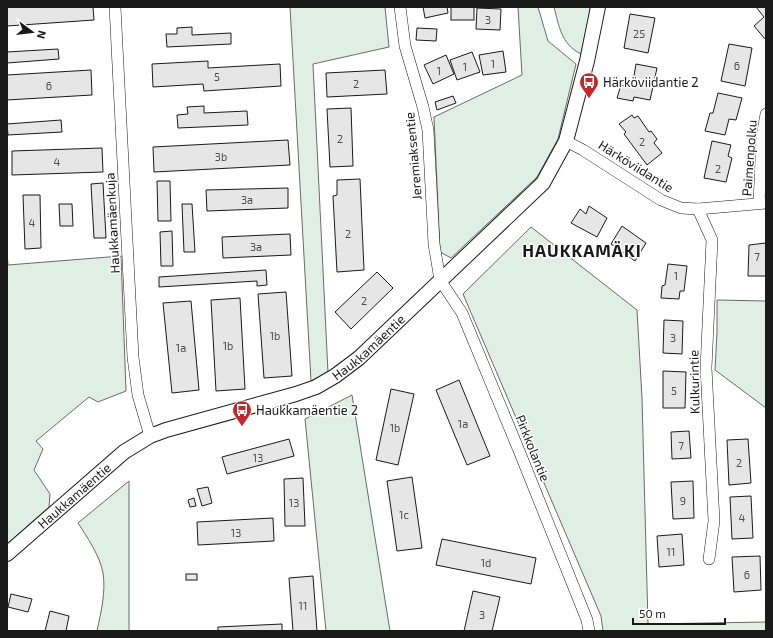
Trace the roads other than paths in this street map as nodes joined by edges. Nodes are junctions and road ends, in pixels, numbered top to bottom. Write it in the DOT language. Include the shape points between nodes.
graph roads {
  1 [pos="116,7"];
  2 [pos="400,7"];
  3 [pos="598,7"];
  4 [pos="766,114"];
  5 [pos="566,142"];
  6 [pos="763,203"];
  7 [pos="698,209"];
  8 [pos="440,280"];
  9 [pos="150,436"];
  10 [pos="7,554"];
  11 [pos="709,559"];
  12 [pos="589,631"];
  1 -- 9 [label="street, Haukkamäenkuja" via="133,357 138,395"];
  2 -- 8 [label="street, Jeremiaksentie" via="405,46 428,130 434,244"];
  3 -- 5 [label="street, Haukkamäentie"];
  4 -- 6 [label="street, Paimenpolku" via="762,136"];
  5 -- 7 [label="street, Härköviidantie" via="583,150 661,200 681,208"];
  5 -- 8 [label="street, Haukkamäentie" via="543,183"];
  6 -- 7 [label="street, Härköviidantie"];
  7 -- 11 [label="street, Kulkurintie" via="712,240 706,368 714,521"];
  8 -- 9 [label="street, Haukkamäentie" via="359,358 316,387"];
  8 -- 12 [label="street, Pirkkolantie" via="462,313 587,620"];
  9 -- 10 [label="street, Haukkamäentie" via="124,452"];
}
